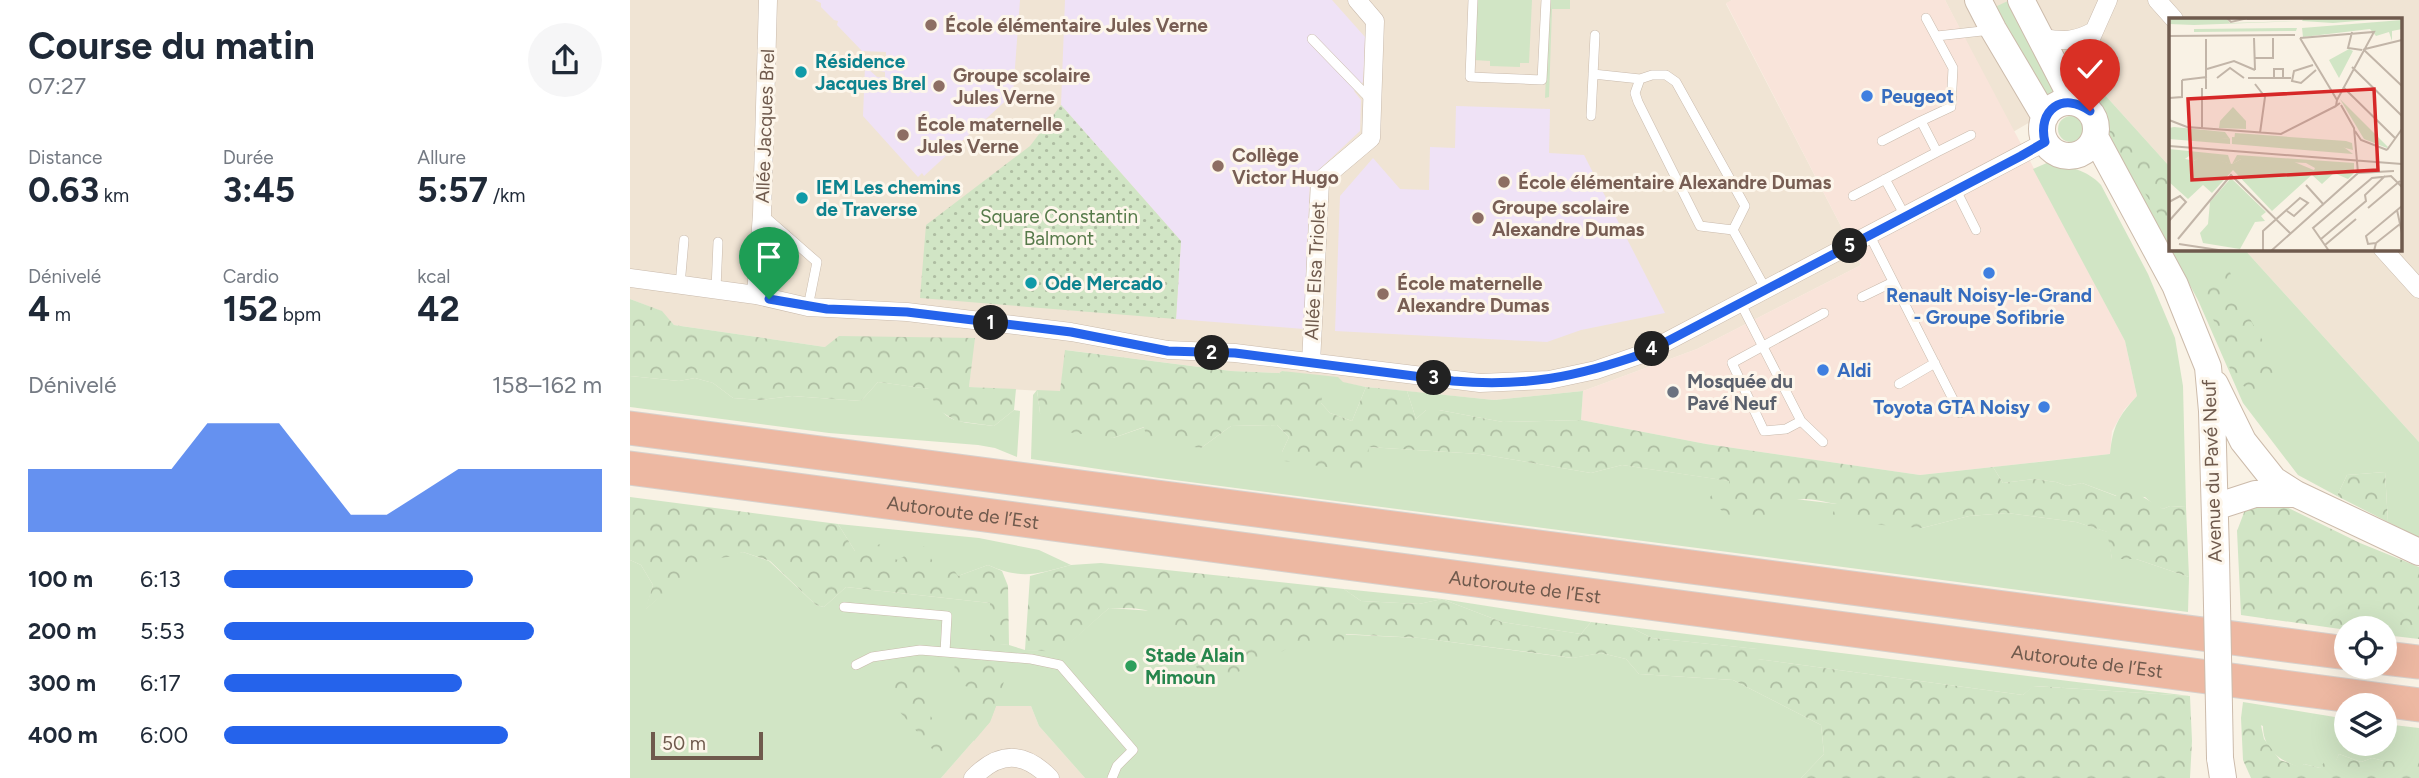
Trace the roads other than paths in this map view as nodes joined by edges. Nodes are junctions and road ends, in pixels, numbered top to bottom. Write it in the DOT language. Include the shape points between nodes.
graph roads {
  1 [pos="768,0"];
  2 [pos="1357,0"];
  3 [pos="1473,0"];
  4 [pos="1546,0"];
  5 [pos="1978,0"];
  6 [pos="2021,0"];
  7 [pos="2108,0"];
  8 [pos="2157,0"];
  9 [pos="1926,18"];
  10 [pos="2173,18"];
  11 [pos="1993,29"];
  12 [pos="2094,31"];
  13 [pos="1595,35"];
  14 [pos="1937,36"];
  15 [pos="2041,38"];
  16 [pos="1312,39"];
  17 [pos="1593,74"];
  18 [pos="1640,79"];
  19 [pos="2068,93"];
  20 [pos="1373,102"];
  21 [pos="1591,116"];
  22 [pos="1921,121"];
  23 [pos="2045,129"];
  24 [pos="1971,135"];
  25 [pos="1882,141"];
  26 [pos="2087,146"];
  27 [pos="1937,152"];
  28 [pos="1885,179"];
  29 [pos="1956,190"];
  30 [pos="1853,196"];
  31 [pos="762,215"];
  32 [pos="1905,216"];
  33 [pos="1732,230"];
  34 [pos="1976,230"];
  35 [pos="1870,236"];
  36 [pos="684,240"];
  37 [pos="718,242"];
  38 [pos="2384,250"];
  39 [pos="630,278"];
  40 [pos="1893,282"];
  41 [pos="680,285"];
  42 [pos="1765,288"];
  43 [pos="716,289"];
  44 [pos="2419,289"];
  45 [pos="756,295"];
  46 [pos="1862,297"];
  47 [pos="1740,302"];
  48 [pos="808,307"];
  49 [pos="1824,313"];
  50 [pos="1763,345"];
  51 [pos="1311,363"];
  52 [pos="1935,363"];
  53 [pos="2208,367"];
  54 [pos="1899,384"];
  55 [pos="1960,413"];
  56 [pos="1801,421"];
  57 [pos="630,428"];
  58 [pos="1823,442"];
  59 [pos="630,468"];
  60 [pos="2274,480"];
  61 [pos="2296,494"];
  62 [pos="2214,501"];
  63 [pos="2419,551"];
  64 [pos="844,607"];
  65 [pos="2334,651"];
  66 [pos="945,652"];
  67 [pos="2397,659"];
  68 [pos="2419,662"];
  69 [pos="856,665"];
  70 [pos="2419,705"];
  71 [pos="2222,768"];
  72 [pos="973,778"];
  73 [pos="1050,778"];
  74 [pos="1112,778"];
  1 -- 31 [label="street, Allée Jacques Brel"];
  2 -- 20 [label="street, Allée Elsa Triolet" via="1375,21"];
  3 -- 4 [label="lane" via="1469,77 1542,80"];
  5 -- 11 [label="main road"];
  6 -- 15 [label="main road"];
  7 -- 12 [label="street"];
  8 -- 10 [label="street"];
  9 -- 14 [label="lane"];
  11 -- 14 [label="lane"];
  11 -- 23 [label="main road"];
  12 -- 15 [label="street" via="2078,40"];
  12 -- 19 [label="street"];
  13 -- 17 [label="lane"];
  14 -- 22 [label="lane" via="1953,68 1951,107"];
  15 -- 19 [label="main road"];
  16 -- 20 [label="lane"];
  17 -- 18 [label="lane"];
  17 -- 21 [label="lane"];
  18 -- 33 [label="lane" via="1635,93 1638,102 1700,226"];
  18 -- 33 [label="lane" via="1666,75 1676,82 1745,206"];
  19 -- 23 [label="main road" via="2054,106"];
  19 -- 26 [label="main road" via="2090,111 2096,123"];
  20 -- 51 [label="street, Allée Elsa Triolet" via="1371,138 1320,181"];
  22 -- 25 [label="lane"];
  22 -- 27 [label="lane"];
  23 -- 26 [label="main road, Avenue du Pavé Neuf" via="2056,152 2066,156"];
  23 -- 29 [label="street"];
  24 -- 27 [label="lane"];
  26 -- 53 [label="main road, Avenue du Pavé Neuf" via="2120,184 2175,285"];
  27 -- 28 [label="lane"];
  28 -- 30 [label="lane"];
  28 -- 32 [label="lane"];
  29 -- 32 [label="street"];
  29 -- 34 [label="lane"];
  31 -- 45 [label="street, Allée Jacques Brel"];
  31 -- 48 [label="lane" via="817,262"];
  32 -- 35 [label="street"];
  33 -- 42 [label="lane"];
  35 -- 40 [label="lane"];
  35 -- 42 [label="street"];
  36 -- 41 [label="lane"];
  37 -- 43 [label="lane"];
  38 -- 44 [label="street"];
  39 -- 41 [label="street"];
  40 -- 46 [label="lane"];
  40 -- 52 [label="lane"];
  41 -- 43 [label="street"];
  42 -- 47 [label="street"];
  43 -- 45 [label="street"];
  45 -- 48 [label="street"];
  47 -- 50 [label="lane"];
  47 -- 51 [label="street" via="1645,353 1549,380 1480,383"];
  48 -- 51 [label="street" via="907,312 1071,332 1168,351 1235,353"];
  49 -- 50 [label="lane"];
  50 -- 56 [label="lane"];
  50 -- 56 [label="lane" via="1732,363 1764,431 1786,429"];
  52 -- 54 [label="lane"];
  52 -- 55 [label="lane"];
  53 -- 60 [label="main road" via="2244,441"];
  53 -- 62 [label="main road, Avenue du Pavé Neuf"];
  56 -- 58 [label="lane"];
  57 -- 65 [label="highway, Autoroute de l’Est"];
  59 -- 70 [label="highway, Autoroute de l’Est"];
  60 -- 61 [label="main road"];
  60 -- 62 [label="main road" via="2236,481"];
  61 -- 62 [label="main road"];
  61 -- 63 [label="main road"];
  62 -- 71 [label="main road, Avenue du Pavé Neuf, bridge"];
  64 -- 66 [label="lane" via="947,616"];
  66 -- 69 [label="lane" via="888,653"];
  66 -- 74 [label="lane" via="1060,665 1133,750"];
  67 -- 68 [label="highway"];
  72 -- 73 [label="street" via="990,762 1012,757 1037,764"];
}
